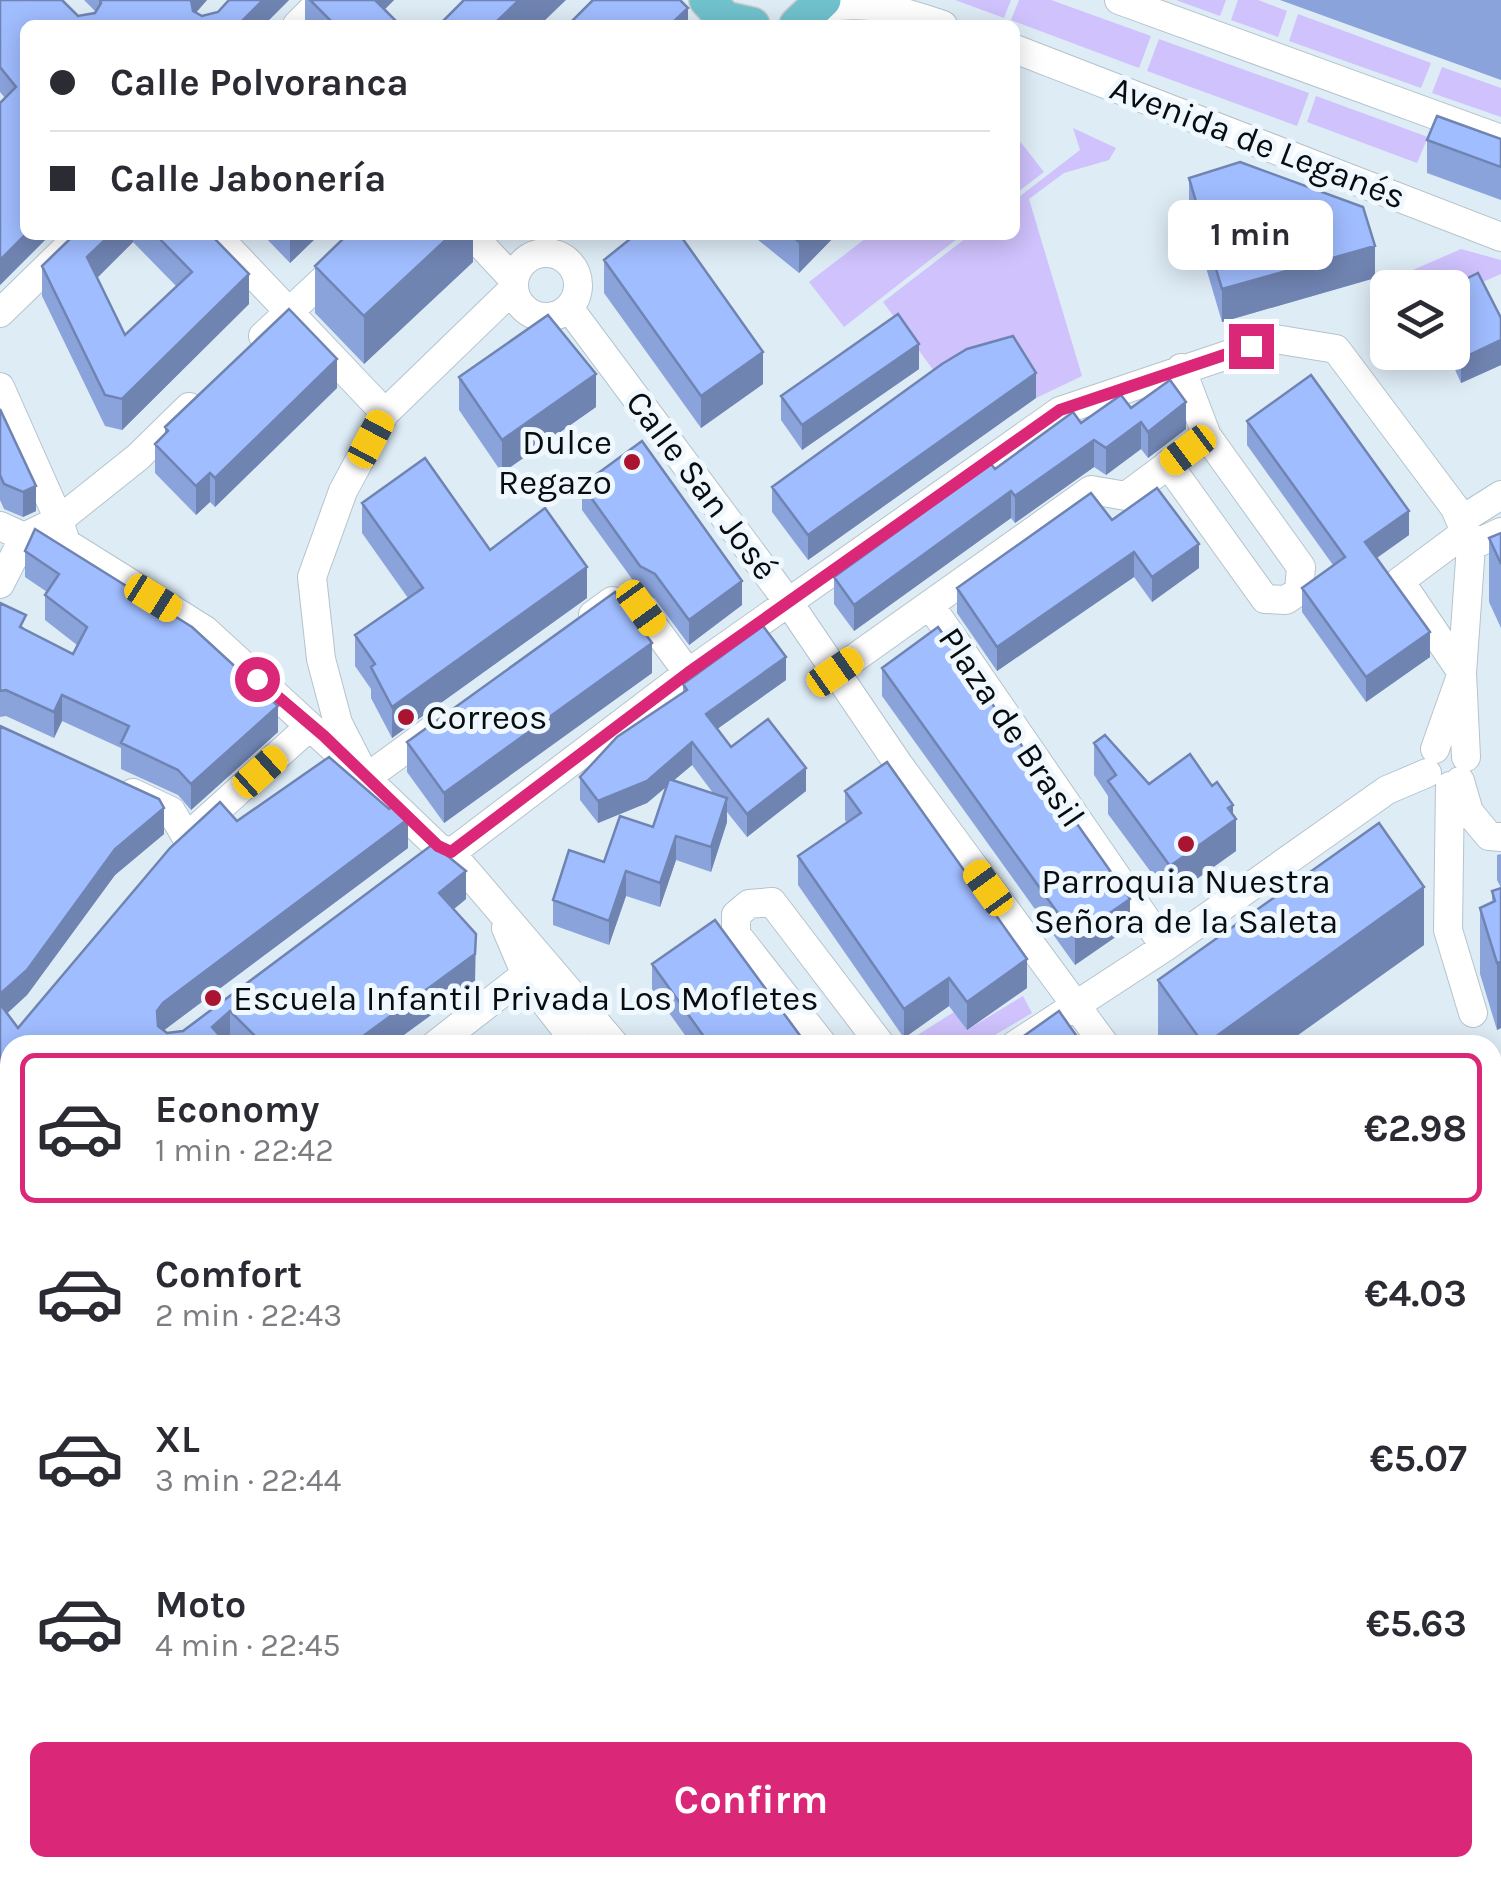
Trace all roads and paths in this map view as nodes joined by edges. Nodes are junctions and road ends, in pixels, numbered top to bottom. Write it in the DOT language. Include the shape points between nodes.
graph roads {
  1 [pos="322,0"];
  2 [pos="874,0"];
  3 [pos="1119,0"];
  4 [pos="813,11"];
  5 [pos="302,20"];
  6 [pos="929,20"];
  7 [pos="1020,51"];
  8 [pos="1501,139"];
  9 [pos="1501,237"];
  10 [pos="75,240"];
  11 [pos="221,240"];
  12 [pos="367,240"];
  13 [pos="476,240"];
  14 [pos="564,244"];
  15 [pos="513,284"];
  16 [pos="570,308"];
  17 [pos="289,311"];
  18 [pos="0,313"];
  19 [pos="248,351"];
  20 [pos="1181,368"];
  21 [pos="0,387"];
  22 [pos="207,390"];
  23 [pos="385,412"];
  24 [pos="1207,436"];
  25 [pos="1168,464"];
  26 [pos="1501,495"];
  27 [pos="59,520"];
  28 [pos="1464,526"];
  29 [pos="12,532"];
  30 [pos="1501,532"];
  31 [pos="0,584"];
  32 [pos="789,603"];
  33 [pos="930,606"];
  34 [pos="566,634"];
  35 [pos="835,672"];
  36 [pos="688,673"];
  37 [pos="1462,673"];
  38 [pos="458,712"];
  39 [pos="324,725"];
  40 [pos="1448,769"];
  41 [pos="366,778"];
  42 [pos="103,779"];
  43 [pos="1501,837"];
  44 [pos="437,852"];
  45 [pos="1165,947"];
  46 [pos="535,967"];
  47 [pos="1073,1007"];
  48 [pos="1473,1013"];
  49 [pos="448,1035"];
  50 [pos="572,1035"];
  51 [pos="604,1035"];
  52 [pos="815,1035"];
  53 [pos="873,1035"];
  54 [pos="1031,1035"];
  55 [pos="1096,1035"];
  1 -- 5 [label="street"];
  2 -- 4 [label="street" via="845,0"];
  2 -- 6 [label="street"];
  3 -- 8 [label="street"];
  7 -- 9 [label="street, Avenida de Leganés"];
  10 -- 18 [label="street"];
  11 -- 17 [label="street"];
  12 -- 17 [label="street"];
  13 -- 15 [label="street"];
  14 -- 15 [label="street" via="529,258"];
  14 -- 16 [label="street" via="578,280"];
  15 -- 16 [label="street" via="520,304 538,317"];
  15 -- 23 [label="street"];
  16 -- 32 [label="street, Calle San José"];
  17 -- 19 [label="street"];
  17 -- 23 [label="street"];
  20 -- 24 [label="street"];
  20 -- 28 [label="street" via="1275,339 1336,349 1401,429"];
  20 -- 32 [label="street" via="1060,410"];
  21 -- 27 [label="street"];
  22 -- 27 [label="street"];
  23 -- 39 [label="street" via="343,491 312,577"];
  24 -- 25 [label="street"];
  24 -- 25 [label="street" via="1301,567 1299,591 1286,600 1264,599"];
  25 -- 33 [label="street" via="1126,496 1090,490"];
  26 -- 28 [label="street"];
  27 -- 29 [label="street"];
  27 -- 39 [label="street" via="66,543 205,630"];
  28 -- 30 [label="street"];
  28 -- 37 [label="street"];
  28 -- 37 [label="street" via="1400,581"];
  29 -- 31 [label="street"];
  32 -- 35 [label="street, Calle San José"];
  32 -- 36 [label="street"];
  33 -- 35 [label="street"];
  33 -- 45 [label="street, Plaza de Brasil"];
  34 -- 36 [label="street" via="612,601 641,608"];
  35 -- 47 [label="street, Calle San José"];
  36 -- 44 [label="street"];
  37 -- 40 [label="street"];
  38 -- 41 [label="street"];
  39 -- 41 [label="street"];
  39 -- 42 [label="street" via="179,844 172,811"];
  40 -- 43 [label="street" via="1469,812 1489,836"];
  40 -- 45 [label="street" via="1387,790"];
  40 -- 48 [label="street" via="1448,930"];
  41 -- 44 [label="street"];
  44 -- 46 [label="street" via="497,905"];
  45 -- 47 [label="street"];
  46 -- 49 [label="street"];
  46 -- 50 [label="street"];
  46 -- 51 [label="street"];
  47 -- 54 [label="street"];
  47 -- 55 [label="street, Calle San José"];
  52 -- 53 [label="street" via="736,934 736,915 749,904 772,902"];
}
